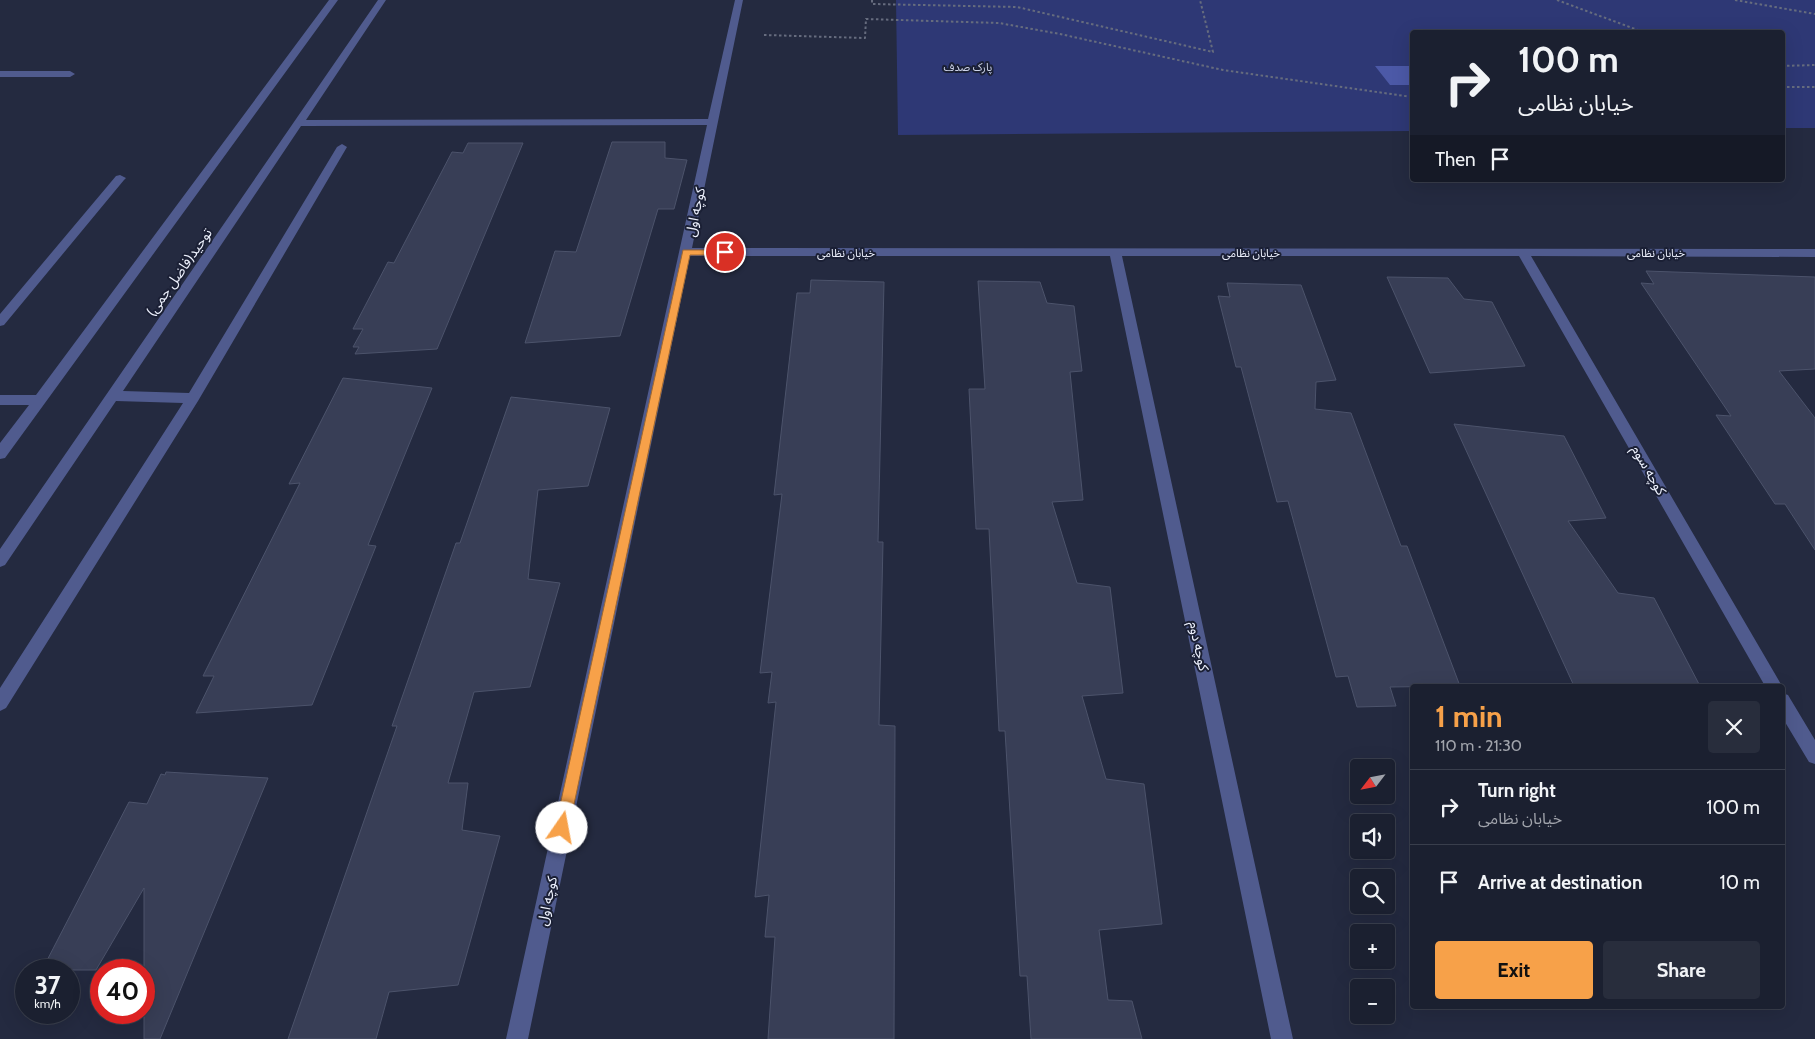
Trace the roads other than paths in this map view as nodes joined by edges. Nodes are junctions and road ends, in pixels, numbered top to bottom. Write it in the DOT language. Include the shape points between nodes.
graph roads {
  1 [pos="334,0"];
  2 [pos="382,0"];
  3 [pos="739,0"];
  4 [pos="0,74"];
  5 [pos="70,74"];
  6 [pos="713,122"];
  7 [pos="300,123"];
  8 [pos="342,147"];
  9 [pos="120,178"];
  10 [pos="686,252"];
  11 [pos="1116,253"];
  12 [pos="1523,253"];
  13 [pos="1815,253"];
  14 [pos="0,322"];
  15 [pos="112,396"];
  16 [pos="193,398"];
  17 [pos="0,400"];
  18 [pos="40,400"];
  19 [pos="0,454"];
  20 [pos="0,561"];
  21 [pos="1773,684"];
  22 [pos="0,703"];
  23 [pos="1785,705"];
  24 [pos="1815,756"];
  25 [pos="517,1039"];
  26 [pos="1282,1039"];
  1 -- 18 [label="street"];
  2 -- 7 [label="street, توحید(فاضل جمی)"];
  3 -- 6 [label="street, کوچه اول"];
  4 -- 5 [label="street"];
  6 -- 7 [label="street"];
  6 -- 10 [label="street, کوچه اول"];
  7 -- 15 [label="street, توحید(فاضل جمی)"];
  8 -- 16 [label="street"];
  9 -- 14 [label="street"];
  10 -- 11 [label="street, خیابان نظامی"];
  10 -- 25 [label="street, کوچه اول"];
  11 -- 12 [label="street, خیابان نظامی"];
  11 -- 26 [label="street, کوچه دوم"];
  12 -- 13 [label="street, خیابان نظامی"];
  12 -- 21 [label="street, کوچه سوم"];
  15 -- 16 [label="street"];
  15 -- 20 [label="street, توحید(فاضل جمی)"];
  16 -- 22 [label="street"];
  17 -- 18 [label="street"];
  18 -- 19 [label="street"];
  23 -- 24 [label="street"];
}
